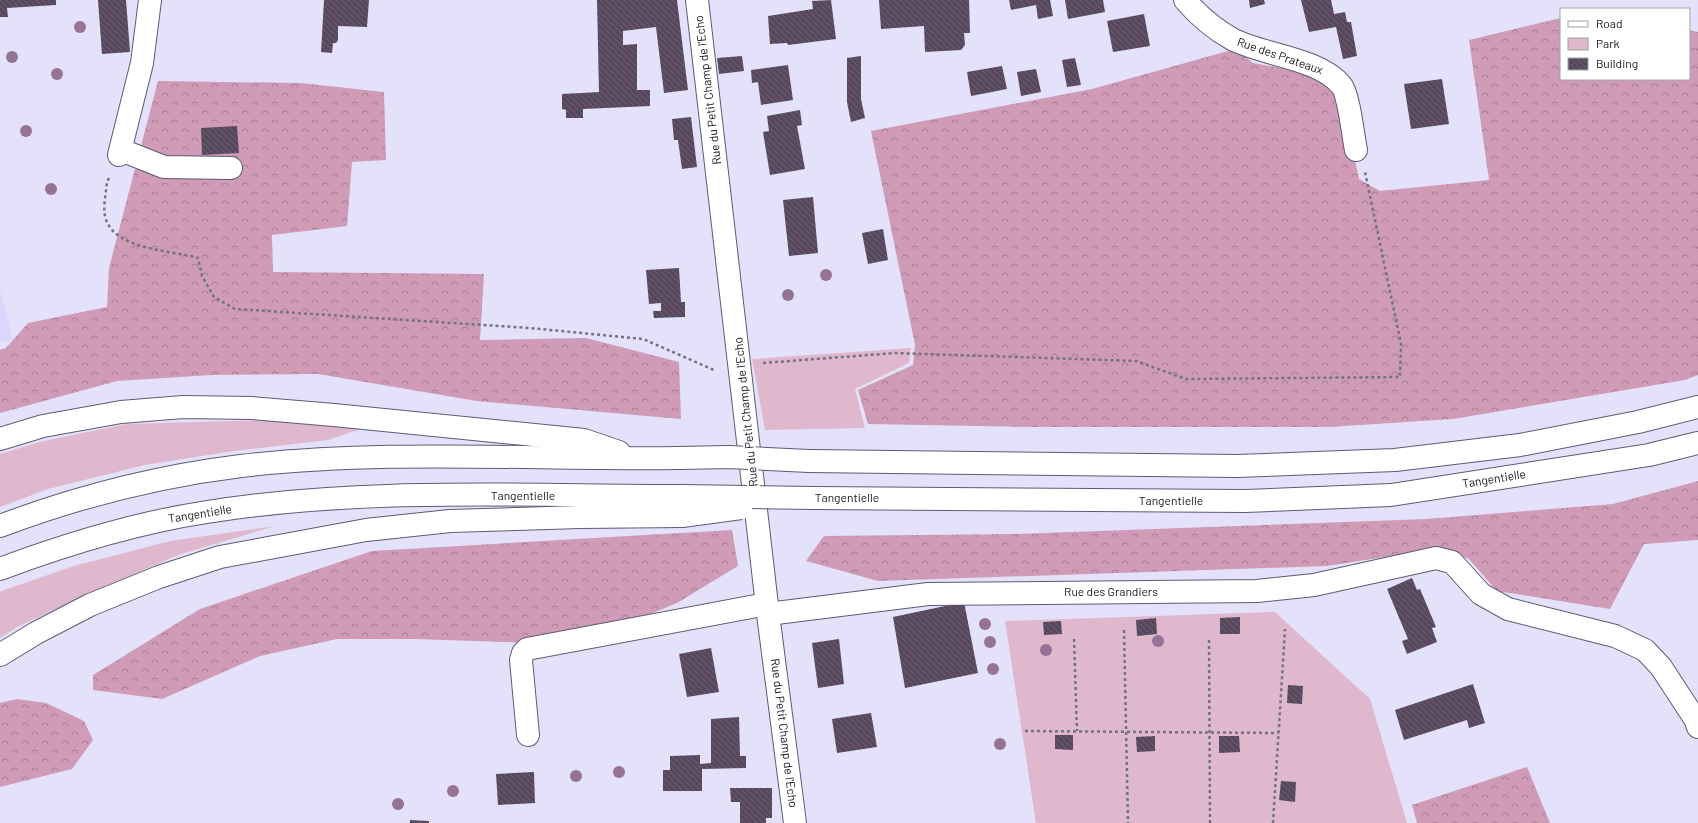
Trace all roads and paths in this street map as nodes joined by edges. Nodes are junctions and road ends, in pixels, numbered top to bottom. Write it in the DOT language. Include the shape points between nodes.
graph roads {
  1 [pos="150,0"];
  2 [pos="697,0"];
  3 [pos="1185,0"];
  4 [pos="1356,150"];
  5 [pos="120,152"];
  6 [pos="231,168"];
  7 [pos="741,365"];
  8 [pos="1698,407"];
  9 [pos="0,439"];
  10 [pos="1698,443"];
  11 [pos="639,458"];
  12 [pos="681,506"];
  13 [pos="0,526"];
  14 [pos="0,569"];
  15 [pos="768,609"];
  16 [pos="1285,629"];
  17 [pos="1124,630"];
  18 [pos="1074,639"];
  19 [pos="1209,640"];
  20 [pos="0,655"];
  21 [pos="1698,727"];
  22 [pos="1025,731"];
  23 [pos="1077,731"];
  24 [pos="1127,731"];
  25 [pos="1210,732"];
  26 [pos="1278,733"];
  27 [pos="528,735"];
  28 [pos="795,823"];
  29 [pos="1128,823"];
  30 [pos="1210,823"];
  31 [pos="1273,823"];
  1 -- 5 [label="main road" via="142,63"];
  2 -- 7 [label="main road, Rue du Petit Champ de l'Echo"];
  3 -- 4 [label="main road, Rue des Prateaux" via="1200,16 1232,39 1327,72 1342,85"];
  4 -- 7 [label="path" via="1364,168 1401,344 1400,377 1186,379 1136,361 895,353"];
  5 -- 6 [label="main road" via="164,167"];
  5 -- 7 [label="path" via="107,182 105,216 111,230 139,247 179,252 198,258 202,276 214,297 235,309 530,328 643,339 713,370"];
  7 -- 15 [label="main road, Rue du Petit Champ de l'Echo"];
  8 -- 11 [label="main road, bridge" via="1638,422 1520,445 1395,460 1237,466 809,461 729,457"];
  9 -- 11 [label="main road" via="43,426 121,412 183,407 252,408 584,440"];
  10 -- 12 [label="main road, Tangentielle, bridge" via="1649,455 1391,495 1245,501 813,498"];
  11 -- 13 [label="main road" via="413,457 240,466 102,494"];
  12 -- 14 [label="main road, Tangentielle" via="416,495 302,501 207,512 118,530"];
  12 -- 20 [label="main road" via="580,517 450,521 366,530 220,557 159,577 90,605"];
  15 -- 21 [label="main road, Rue des Grandiers" via="928,594 1257,591 1314,585 1436,558 1452,562 1481,594 1508,609 1615,636 1645,650 1661,667"];
  15 -- 27 [label="main road, Rue des Grandiers" via="527,649 521,660"];
  15 -- 28 [label="main road, Rue du Petit Champ de l'Echo"];
  16 -- 26 [label="path"];
  17 -- 24 [label="path"];
  18 -- 23 [label="path"];
  19 -- 25 [label="path"];
  22 -- 23 [label="path"];
  23 -- 24 [label="path"];
  24 -- 25 [label="path"];
  24 -- 29 [label="path"];
  25 -- 26 [label="path"];
  25 -- 30 [label="path"];
  26 -- 31 [label="path"];
}
